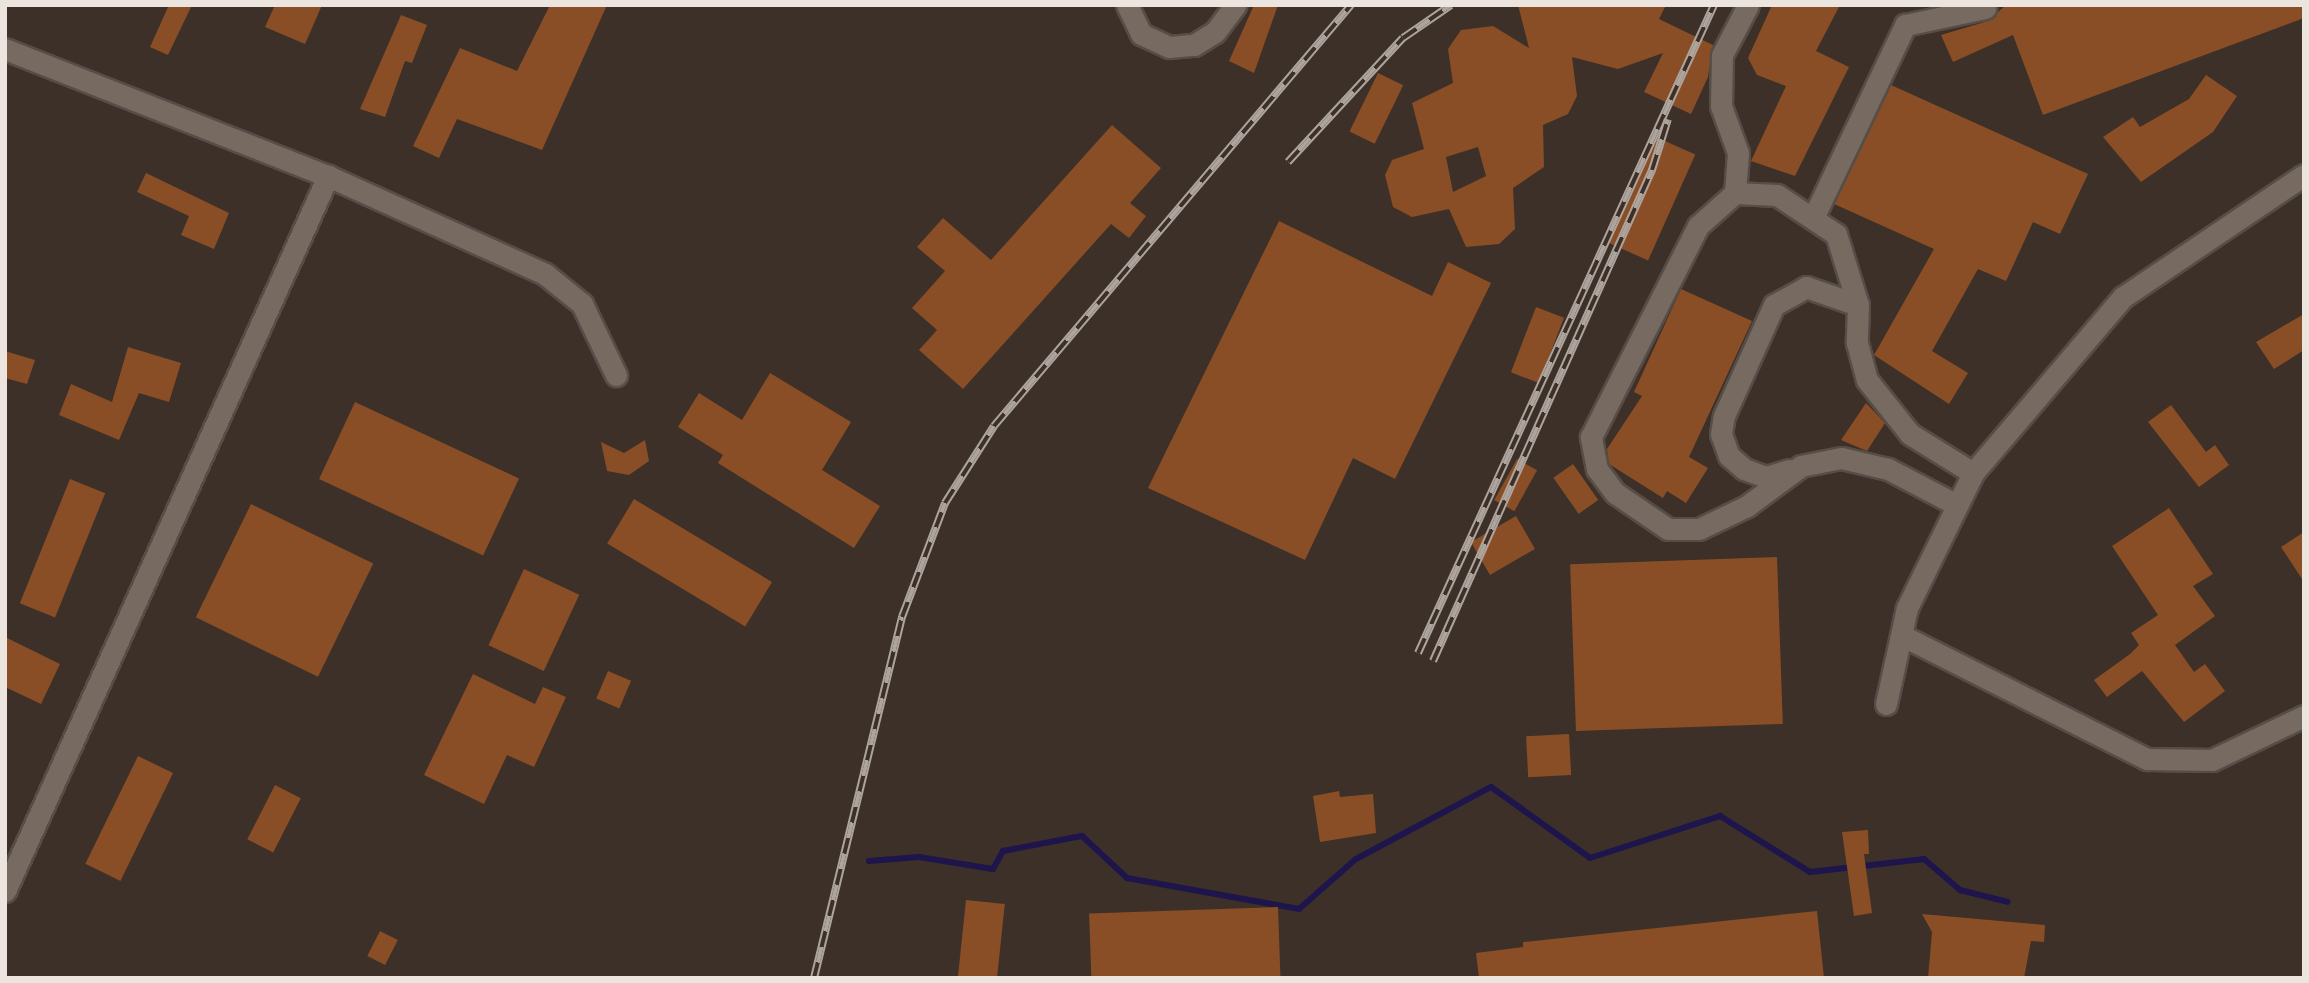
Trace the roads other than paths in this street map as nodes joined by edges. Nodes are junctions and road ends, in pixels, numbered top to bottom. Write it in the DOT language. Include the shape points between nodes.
graph roads {
  1 [pos="1127,5"];
  2 [pos="1235,5"];
  3 [pos="1748,5"];
  4 [pos="1985,8"];
  5 [pos="1902,15"];
  6 [pos="5,49"];
  7 [pos="2304,175"];
  8 [pos="327,176"];
  9 [pos="1735,193"];
  10 [pos="1814,216"];
  11 [pos="1857,305"];
  12 [pos="616,375"];
  13 [pos="1801,466"];
  14 [pos="1973,472"];
  15 [pos="1955,504"];
  16 [pos="1905,638"];
  17 [pos="1886,704"];
  18 [pos="2304,716"];
  19 [pos="5,891"];
  1 -- 2 [label="street" via="1141,34 1168,47 1194,45 1215,32"];
  3 -- 9 [label="street" via="1722,55 1721,106 1738,153"];
  4 -- 5 [label="street"];
  5 -- 10 [label="street"];
  6 -- 8 [label="street"];
  7 -- 14 [label="street" via="2123,297"];
  8 -- 12 [label="street" via="545,274 582,304"];
  8 -- 19 [label="street"];
  9 -- 10 [label="street" via="1777,195"];
  9 -- 13 [label="street" via="1698,226 1629,358 1591,437 1597,469 1647,519 1668,528 1699,529 1746,506"];
  10 -- 11 [label="street" via="1836,234"];
  11 -- 13 [label="street" via="1806,287 1774,305 1724,416 1721,434 1729,456 1744,469 1766,477"];
  11 -- 14 [label="street" via="1857,343 1867,380 1910,434"];
  13 -- 15 [label="street" via="1841,458 1888,469"];
  14 -- 15 [label="street"];
  15 -- 16 [label="street" via="1907,608"];
  16 -- 17 [label="street"];
  16 -- 18 [label="street" via="2147,760 2212,760"];
}
